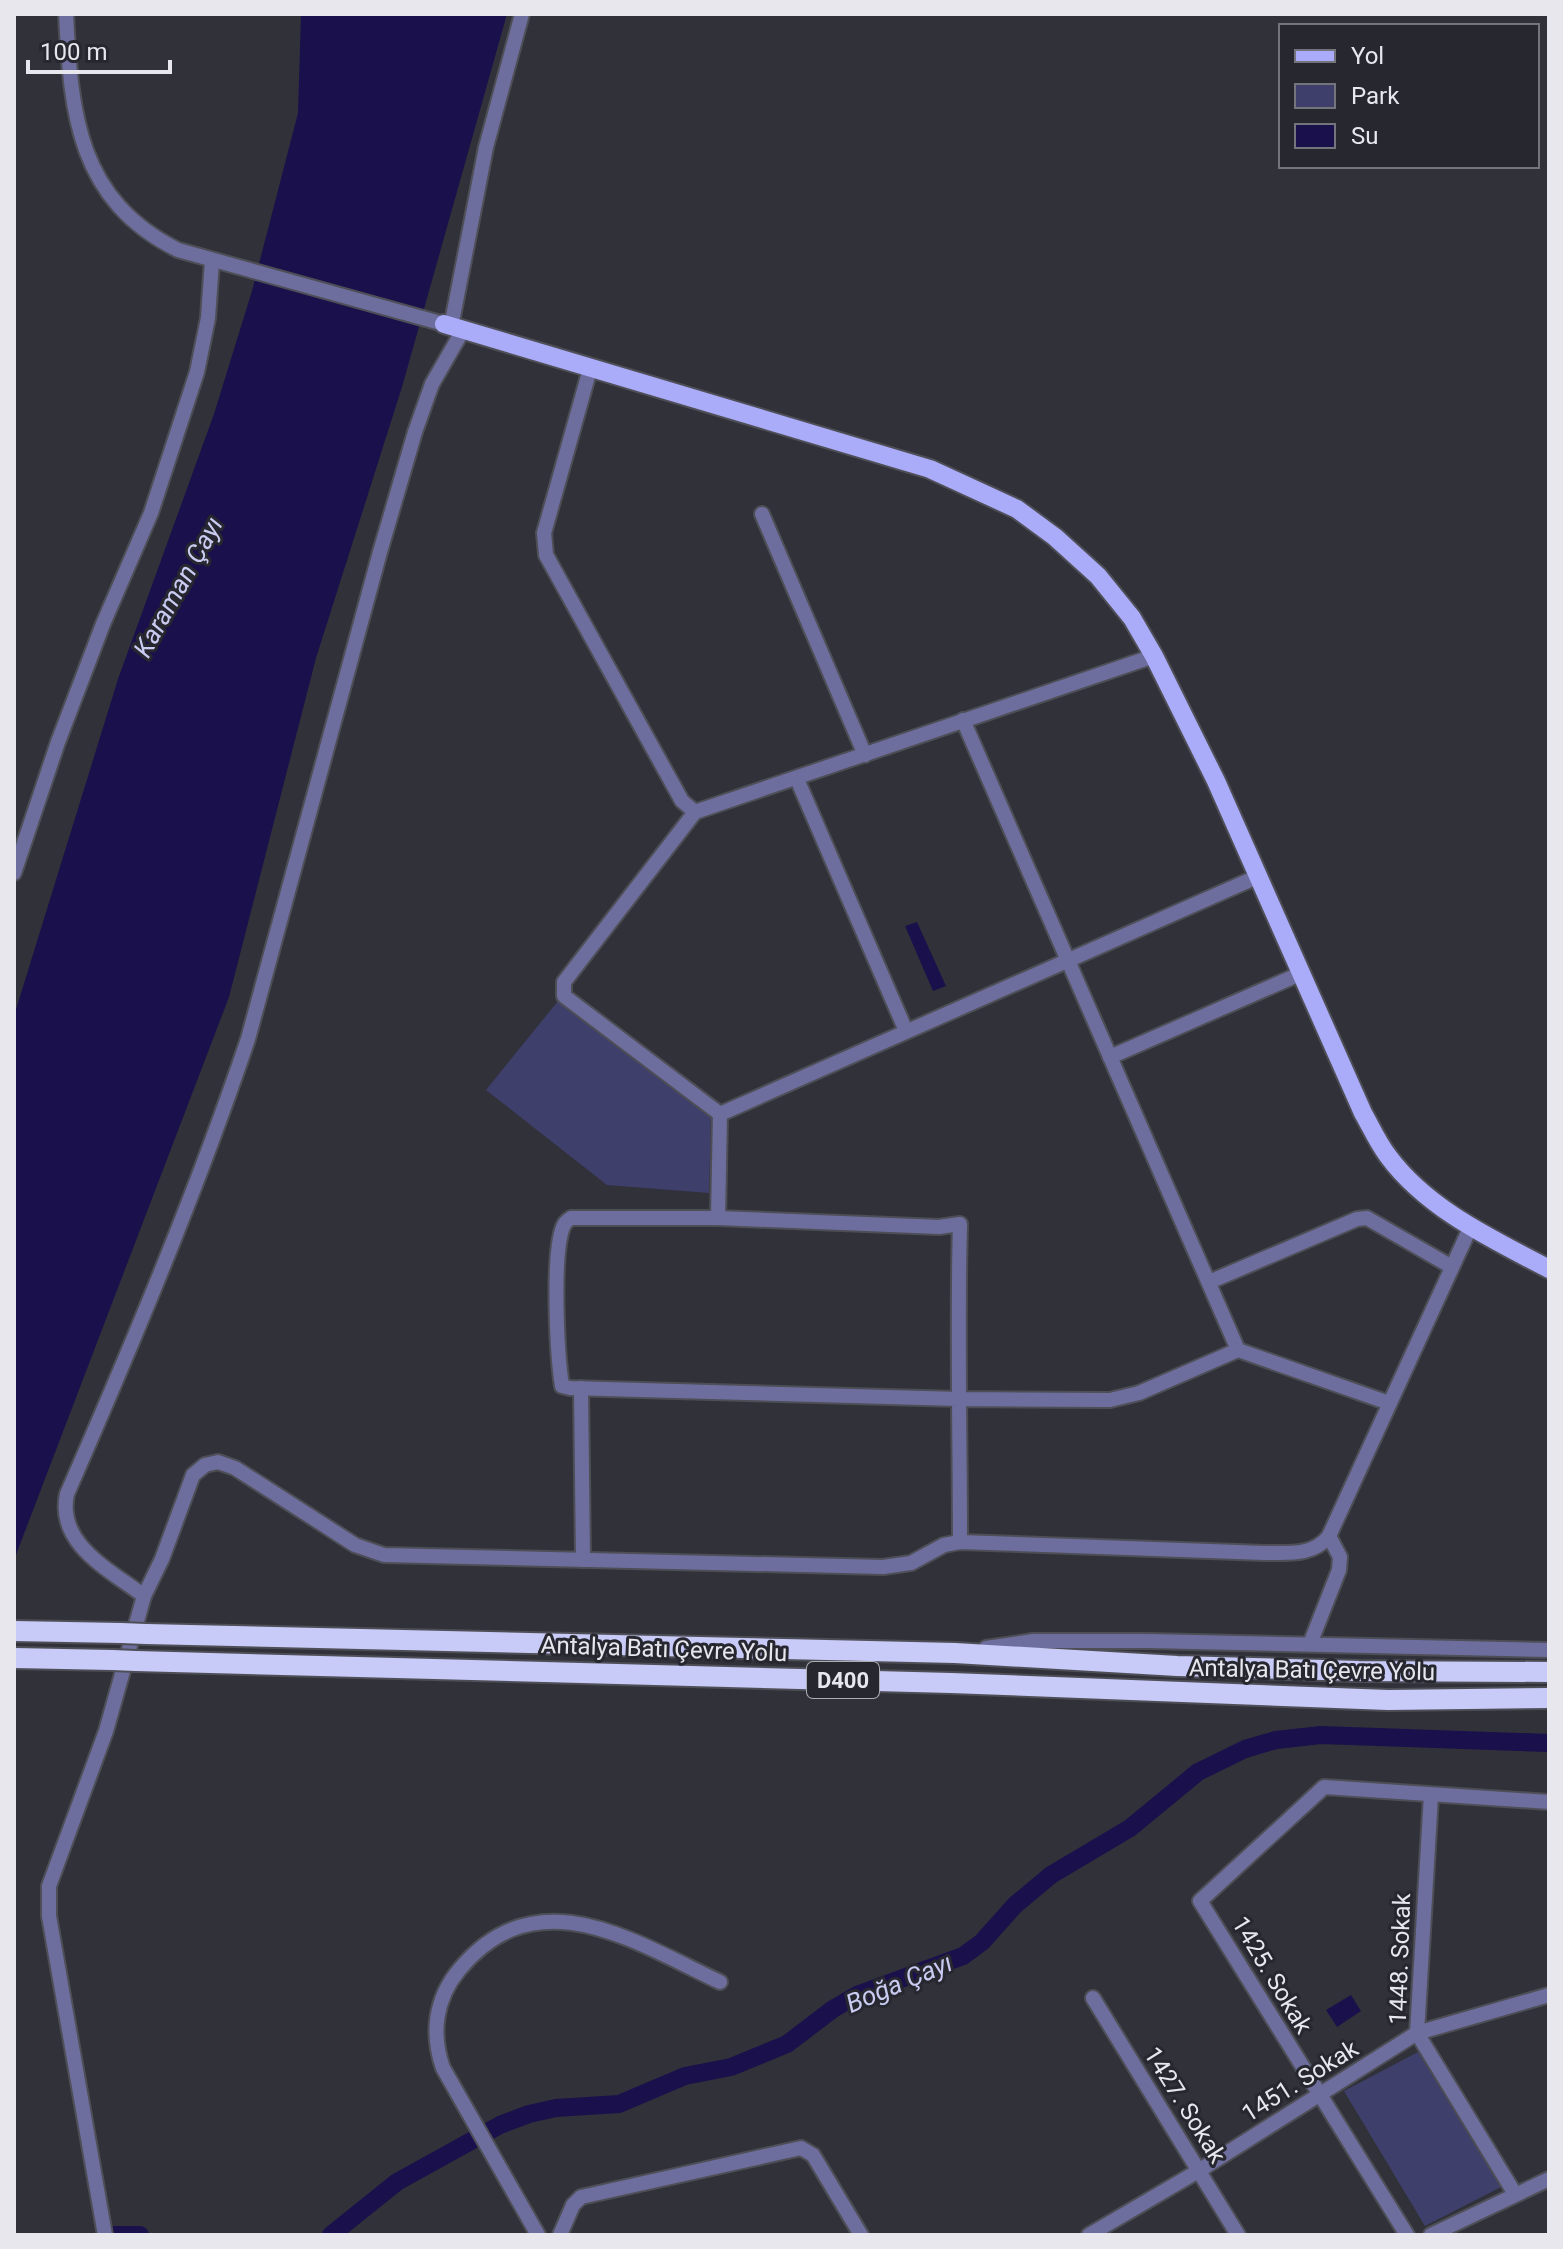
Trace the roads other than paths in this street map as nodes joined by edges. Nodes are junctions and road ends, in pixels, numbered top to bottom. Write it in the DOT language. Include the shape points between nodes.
graph roads {
  1 [pos="66,14"];
  2 [pos="522,14"];
  3 [pos="212,261"];
  4 [pos="453,327"];
  5 [pos="590,369"];
  6 [pos="762,514"];
  7 [pos="1154,656"];
  8 [pos="963,720"];
  9 [pos="865,755"];
  10 [pos="797,779"];
  11 [pos="695,812"];
  12 [pos="14,873"];
  13 [pos="1259,876"];
  14 [pos="1068,960"];
  15 [pos="1302,973"];
  16 [pos="906,1031"];
  17 [pos="1110,1057"];
  18 [pos="720,1114"];
  19 [pos="718,1218"];
  20 [pos="1471,1226"];
  21 [pos="1452,1267"];
  22 [pos="1549,1269"];
  23 [pos="1209,1282"];
  24 [pos="1238,1350"];
  25 [pos="581,1388"];
  26 [pos="959,1399"];
  27 [pos="1389,1403"];
  28 [pos="1329,1536"];
  29 [pos="960,1542"];
  30 [pos="583,1560"];
  31 [pos="144,1596"];
  32 [pos="19,1631"];
  33 [pos="1310,1644"];
  34 [pos="1549,1650"];
  35 [pos="955,1653"];
  36 [pos="16,1658"];
  37 [pos="1549,1672"];
  38 [pos="1549,1698"];
  39 [pos="1431,1795"];
  40 [pos="1549,1802"];
  41 [pos="720,1982"];
  42 [pos="1549,1995"];
  43 [pos="1093,1998"];
  44 [pos="1417,2033"];
  45 [pos="1319,2095"];
  46 [pos="1200,2170"];
  47 [pos="1549,2179"];
  48 [pos="1515,2194"];
  49 [pos="104,2229"];
  50 [pos="857,2234"];
  51 [pos="538,2235"];
  52 [pos="560,2235"];
  53 [pos="1089,2235"];
  54 [pos="1238,2235"];
  55 [pos="1407,2235"];
  56 [pos="1431,2235"];
  1 -- 3 [label="street" via="77,125 97,178 146,232"];
  2 -- 4 [label="street" via="486,147"];
  3 -- 4 [label="street"];
  3 -- 12 [label="street" via="197,372 151,513 97,639"];
  4 -- 5 [label="main road"];
  4 -- 31 [label="street" via="380,552 234,1081 67,1494 63,1512 83,1550"];
  5 -- 7 [label="main road" via="930,469 978,489 1017,509 1098,576"];
  5 -- 11 [label="street" via="544,533 546,555 682,801"];
  6 -- 9 [label="street"];
  7 -- 8 [label="street"];
  7 -- 13 [label="main road"];
  8 -- 9 [label="street"];
  8 -- 14 [label="street"];
  9 -- 10 [label="street"];
  10 -- 11 [label="street"];
  10 -- 16 [label="street"];
  11 -- 18 [label="street" via="564,982 564,996"];
  13 -- 14 [label="street"];
  13 -- 15 [label="main road"];
  14 -- 16 [label="street"];
  14 -- 17 [label="street"];
  15 -- 17 [label="street"];
  15 -- 20 [label="main road" via="1387,1156 1412,1183"];
  16 -- 18 [label="street"];
  17 -- 23 [label="street"];
  18 -- 19 [label="street"];
  19 -- 25 [label="street" via="571,1218 563,1225 558,1362 562,1386"];
  19 -- 26 [label="street" via="960,1224"];
  20 -- 21 [label="street"];
  20 -- 22 [label="main road"];
  21 -- 23 [label="street" via="1367,1218"];
  21 -- 27 [label="street"];
  23 -- 24 [label="street"];
  24 -- 26 [label="street" via="1139,1393 1110,1400"];
  24 -- 27 [label="street"];
  25 -- 26 [label="street"];
  25 -- 30 [label="street"];
  26 -- 29 [label="street"];
  27 -- 28 [label="street"];
  28 -- 29 [label="street" via="1316,1548 1296,1553"];
  28 -- 33 [label="street" via="1340,1557 1339,1570"];
  29 -- 30 [label="street" via="911,1563 883,1567"];
  30 -- 31 [label="street" via="384,1555 355,1545 218,1462 193,1475"];
  31 -- 49 [label="street" via="106,1731 49,1886 49,1916"];
  32 -- 35 [label="highway, bridge"];
  33 -- 34 [label="street"];
  33 -- 35 [label="street" via="1033,1641"];
  35 -- 37 [label="highway" via="1177,1666"];
  36 -- 38 [label="highway, Antalya Batı Çevre Yolu / D400, bridge" via="1388,1700"];
  39 -- 40 [label="street"];
  39 -- 44 [label="street, 1448. Sokak"];
  39 -- 45 [label="street, 1425. Sokak" via="1324,1787 1200,1901"];
  41 -- 51 [label="street" via="616,1933 579,1922 533,1922 509,1930 468,1958 451,1979 436,2022 443,2068"];
  42 -- 44 [label="street, 1451. Sokak"];
  43 -- 46 [label="street, 1427. Sokak"];
  44 -- 45 [label="street, 1451. Sokak"];
  44 -- 48 [label="street, 1448. Sokak"];
  45 -- 46 [label="street, 1451. Sokak"];
  45 -- 55 [label="street, 1425. Sokak"];
  46 -- 53 [label="street, 1451. Sokak"];
  46 -- 54 [label="street, 1427. Sokak"];
  47 -- 48 [label="street"];
  48 -- 56 [label="street"];
  50 -- 52 [label="street" via="813,2155 801,2148 581,2197"];
}
